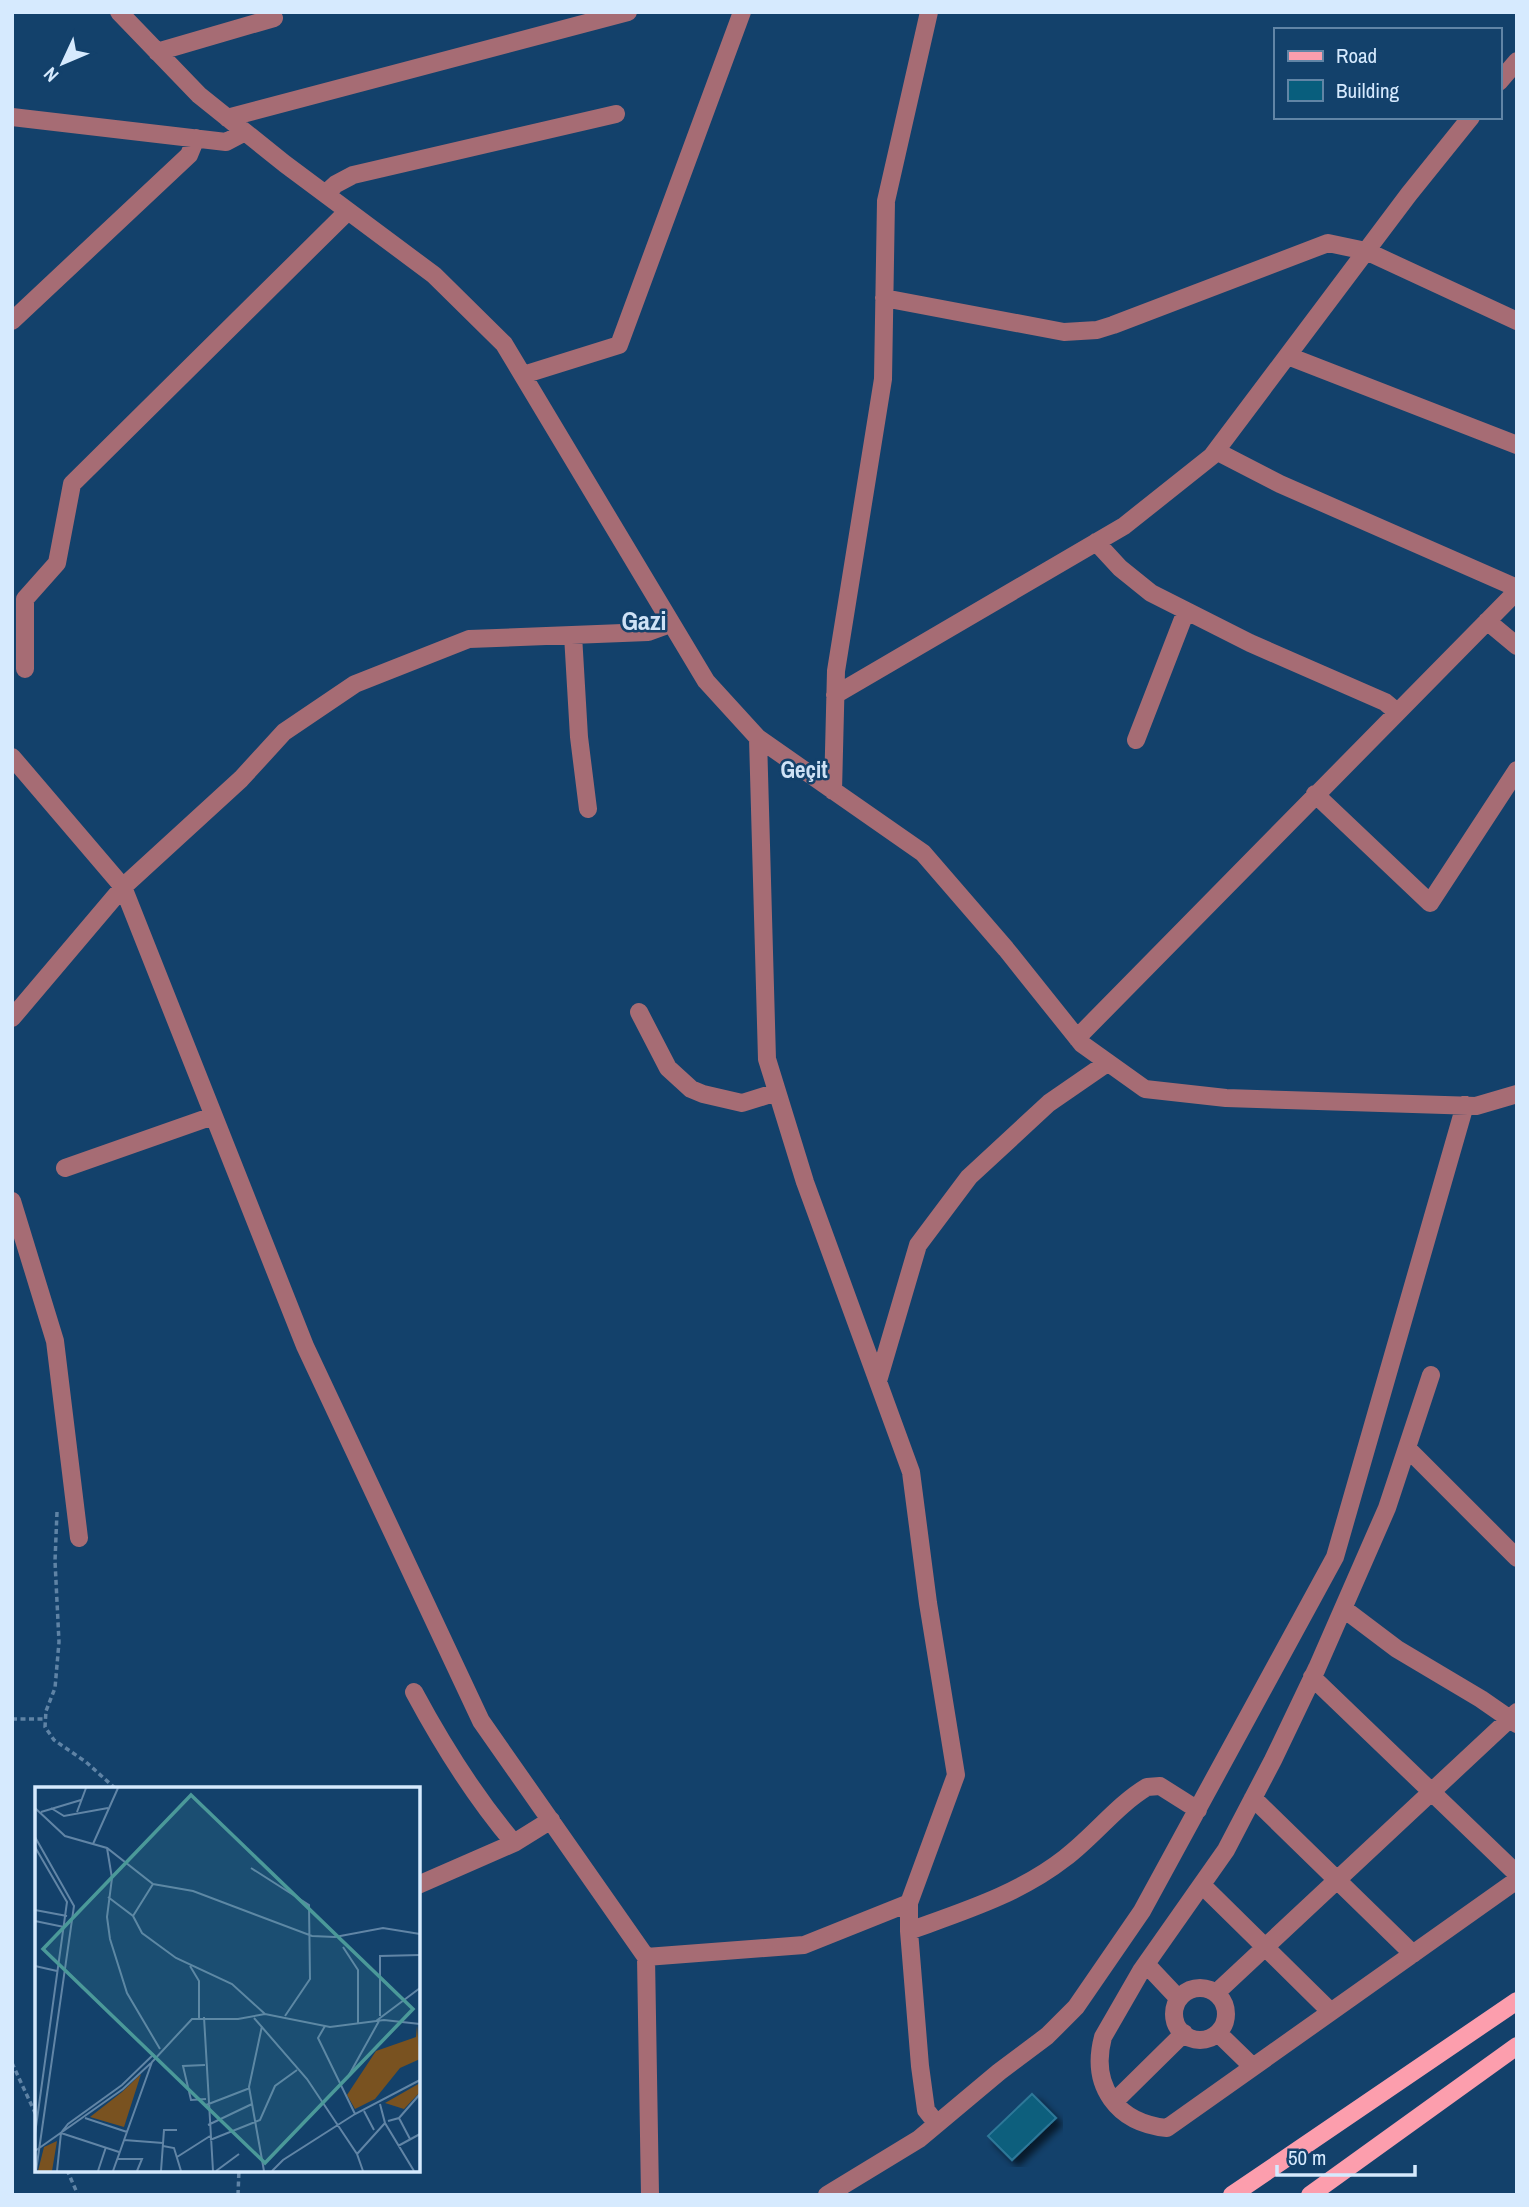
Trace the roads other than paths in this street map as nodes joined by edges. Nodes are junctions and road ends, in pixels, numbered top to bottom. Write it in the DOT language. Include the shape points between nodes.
graph roads {
  1 [pos="119,12"];
  2 [pos="628,12"];
  3 [pos="742,12"];
  4 [pos="929,12"];
  5 [pos="274,18"];
  6 [pos="157,52"];
  7 [pos="1517,61"];
  8 [pos="1501,80"];
  9 [pos="616,114"];
  10 [pos="12,117"];
  11 [pos="227,118"];
  12 [pos="1469,119"];
  13 [pos="245,132"];
  14 [pos="196,138"];
  15 [pos="325,194"];
  16 [pos="348,211"];
  17 [pos="1366,251"];
  18 [pos="884,298"];
  19 [pos="12,321"];
  20 [pos="1517,321"];
  21 [pos="1288,356"];
  22 [pos="523,375"];
  23 [pos="1517,445"];
  24 [pos="1216,451"];
  25 [pos="1096,542"];
  26 [pos="1517,589"];
  27 [pos="1186,611"];
  28 [pos="1487,621"];
  29 [pos="670,624"];
  30 [pos="573,635"];
  31 [pos="1517,646"];
  32 [pos="25,669"];
  33 [pos="835,695"];
  34 [pos="1396,712"];
  35 [pos="758,738"];
  36 [pos="1136,740"];
  37 [pos="14,760"];
  38 [pos="1517,770"];
  39 [pos="833,791"];
  40 [pos="1315,794"];
  41 [pos="588,809"];
  42 [pos="123,887"];
  43 [pos="639,1012"];
  44 [pos="12,1018"];
  45 [pos="1077,1038"];
  46 [pos="1107,1062"];
  47 [pos="777,1092"];
  48 [pos="1517,1094"];
  49 [pos="1470,1105"];
  50 [pos="1517,1108"];
  51 [pos="213,1116"];
  52 [pos="65,1168"];
  53 [pos="12,1201"];
  54 [pos="1431,1375"];
  55 [pos="878,1381"];
  56 [pos="1407,1448"];
  57 [pos="79,1538"];
  58 [pos="1517,1558"];
  59 [pos="1344,1609"];
  60 [pos="1312,1677"];
  61 [pos="414,1692"];
  62 [pos="1515,1718"];
  63 [pos="1431,1792"];
  64 [pos="1253,1798"];
  65 [pos="1198,1810"];
  66 [pos="551,1820"];
  67 [pos="514,1843"];
  68 [pos="1517,1874"];
  69 [pos="1336,1880"];
  70 [pos="1517,1880"];
  71 [pos="420,1884"];
  72 [pos="1202,1885"];
  73 [pos="909,1903"];
  74 [pos="909,1931"];
  75 [pos="1264,1947"];
  76 [pos="1413,1954"];
  77 [pos="646,1957"];
  78 [pos="1146,1964"];
  79 [pos="1216,1993"];
  80 [pos="1180,1998"];
  81 [pos="1517,2001"];
  82 [pos="1331,2012"];
  83 [pos="1184,2033"];
  84 [pos="1218,2033"];
  85 [pos="1517,2046"];
  86 [pos="1253,2067"];
  87 [pos="1114,2102"];
  88 [pos="937,2124"];
  89 [pos="650,2195"];
  90 [pos="827,2195"];
  91 [pos="1231,2195"];
  92 [pos="1310,2195"];
  1 -- 6 [label="street"];
  2 -- 11 [label="street"];
  3 -- 22 [label="street" via="619,345"];
  4 -- 18 [label="street" via="886,201"];
  5 -- 6 [label="street"];
  6 -- 11 [label="street"];
  7 -- 8 [label="street"];
  9 -- 15 [label="street" via="353,175"];
  10 -- 14 [label="street"];
  11 -- 13 [label="street"];
  12 -- 17 [label="street"];
  13 -- 14 [label="street" via="226,142"];
  13 -- 15 [label="street"];
  14 -- 19 [label="street" via="189,155"];
  15 -- 16 [label="street"];
  16 -- 22 [label="street" via="434,275 504,344"];
  16 -- 32 [label="street" via="72,484 57,563 25,599"];
  17 -- 18 [label="street" via="1328,243 1113,325 1080,332"];
  17 -- 20 [label="street"];
  17 -- 21 [label="street"];
  18 -- 33 [label="street" via="883,379"];
  21 -- 23 [label="street"];
  21 -- 24 [label="street"];
  22 -- 29 [label="street"];
  24 -- 25 [label="street" via="1124,526"];
  24 -- 26 [label="street"];
  25 -- 27 [label="street" via="1152,593"];
  25 -- 33 [label="street"];
  26 -- 28 [label="street"];
  27 -- 34 [label="street" via="1385,702"];
  27 -- 36 [label="street"];
  28 -- 31 [label="street"];
  28 -- 34 [label="street"];
  29 -- 30 [label="street" via="648,632"];
  29 -- 35 [label="street" via="706,681"];
  30 -- 41 [label="street"];
  30 -- 42 [label="street" via="469,639 355,684 284,732 242,779"];
  33 -- 39 [label="street"];
  34 -- 40 [label="street"];
  35 -- 39 [label="street"];
  35 -- 47 [label="street" via="767,1059"];
  37 -- 42 [label="street"];
  38 -- 40 [label="street" via="1430,903"];
  39 -- 45 [label="street" via="923,853"];
  40 -- 45 [label="street"];
  42 -- 44 [label="street"];
  42 -- 51 [label="street"];
  43 -- 47 [label="street" via="668,1068 691,1089 742,1103"];
  45 -- 46 [label="street"];
  46 -- 49 [label="street" via="1145,1089 1226,1098"];
  46 -- 55 [label="street" via="1049,1103 969,1177 918,1245"];
  47 -- 55 [label="street"];
  48 -- 49 [label="street"];
  49 -- 50 [label="street"];
  49 -- 65 [label="street" via="1335,1557"];
  51 -- 52 [label="street"];
  51 -- 66 [label="street" via="305,1346 481,1721"];
  53 -- 57 [label="street" via="55,1340"];
  54 -- 56 [label="street"];
  55 -- 73 [label="street" via="912,1472 956,1775"];
  56 -- 58 [label="street"];
  56 -- 59 [label="street"];
  59 -- 60 [label="street"];
  59 -- 62 [label="street" via="1396,1649"];
  60 -- 63 [label="street"];
  60 -- 64 [label="street"];
  61 -- 67 [label="street" via="465,1779"];
  62 -- 63 [label="street"];
  63 -- 68 [label="street"];
  63 -- 69 [label="street"];
  64 -- 69 [label="street"];
  64 -- 72 [label="street"];
  65 -- 74 [label="street" via="1160,1786 1147,1787 1067,1857 1035,1878 984,1904"];
  65 -- 88 [label="street" via="1142,1911 1076,2007"];
  66 -- 67 [label="street"];
  66 -- 77 [label="street"];
  67 -- 71 [label="street"];
  69 -- 75 [label="street"];
  69 -- 76 [label="street"];
  70 -- 76 [label="street"];
  72 -- 75 [label="street"];
  72 -- 78 [label="street"];
  73 -- 74 [label="street"];
  73 -- 77 [label="street" via="804,1945"];
  74 -- 88 [label="street" via="926,2110"];
  75 -- 79 [label="street"];
  75 -- 82 [label="street"];
  76 -- 82 [label="street"];
  77 -- 89 [label="street"];
  78 -- 80 [label="street"];
  78 -- 87 [label="street" via="1100,2049 1100,2074"];
  79 -- 80 [label="street" via="1201,1988"];
  79 -- 84 [label="street" via="1226,2013"];
  80 -- 83 [label="street" via="1175,2020"];
  81 -- 91 [label="main road"];
  82 -- 86 [label="street"];
  83 -- 84 [label="street" via="1204,2039"];
  83 -- 87 [label="street"];
  84 -- 86 [label="street"];
  85 -- 92 [label="main road"];
  86 -- 87 [label="street" via="1167,2128 1140,2123"];
  88 -- 90 [label="street"];
}
